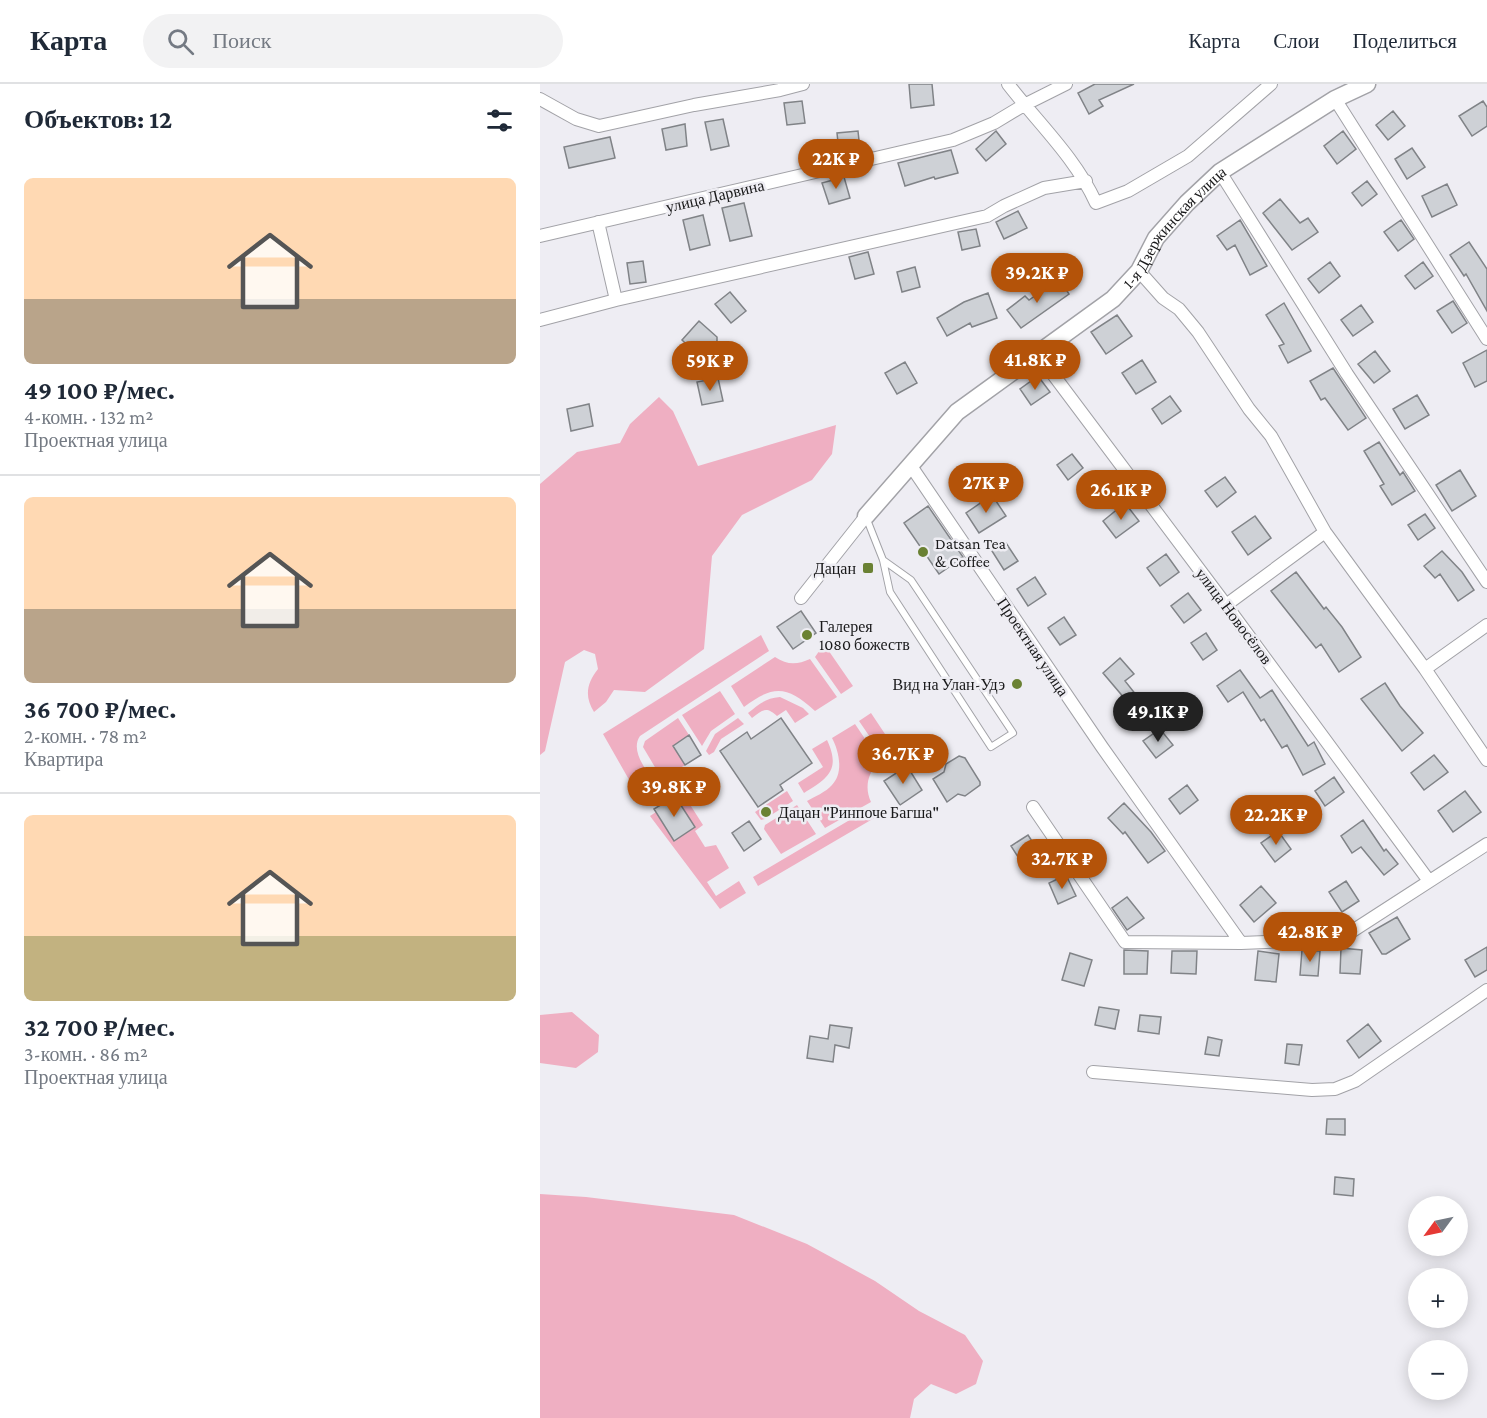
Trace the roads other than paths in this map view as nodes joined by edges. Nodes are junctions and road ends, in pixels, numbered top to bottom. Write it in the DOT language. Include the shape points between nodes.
graph roads {
  1 [pos="803,84"];
  2 [pos="1008,84"];
  3 [pos="1066,84"];
  4 [pos="1270,84"];
  5 [pos="1367,84"];
  6 [pos="540,99"];
  7 [pos="1335,99"];
  8 [pos="1024,105"];
  9 [pos="1220,172"];
  10 [pos="1086,182"];
  11 [pos="598,222"];
  12 [pos="540,236"];
  13 [pos="1139,271"];
  14 [pos="616,300"];
  15 [pos="540,320"];
  16 [pos="1487,339"];
  17 [pos="1037,353"];
  18 [pos="911,466"];
  19 [pos="866,516"];
  20 [pos="1325,532"];
  21 [pos="883,560"];
  22 [pos="1487,582"];
  23 [pos="801,598"];
  24 [pos="1226,605"];
  25 [pos="1487,625"];
  26 [pos="1425,669"];
  27 [pos="1487,760"];
  28 [pos="1034,807"];
  29 [pos="1487,844"];
  30 [pos="1429,881"];
  31 [pos="1241,943"];
  32 [pos="1487,990"];
  33 [pos="1093,1072"];
  1 -- 6 [label="street" via="599,126 576,120"];
  2 -- 8 [label="street"];
  3 -- 8 [label="street, улица Дарвина"];
  4 -- 10 [label="street" via="1188,156 1128,191 1096,203"];
  5 -- 7 [label="street, 1-я Дзержинская улица"];
  7 -- 9 [label="street, 1-я Дзержинская улица"];
  7 -- 16 [label="street"];
  8 -- 10 [label="street"];
  8 -- 11 [label="street, улица Дарвина" via="994,123 952,140"];
  9 -- 13 [label="street, 1-я Дзержинская улица" via="1156,238"];
  9 -- 22 [label="street" via="1347,374"];
  10 -- 14 [label="street" via="1044,188 987,216"];
  11 -- 12 [label="street, улица Дарвина"];
  11 -- 14 [label="street"];
  13 -- 17 [label="street, 1-я Дзержинская улица" via="1113,299"];
  13 -- 20 [label="street" via="1198,332 1271,436"];
  14 -- 15 [label="street"];
  17 -- 18 [label="street, 1-я Дзержинская улица" via="957,412"];
  17 -- 24 [label="street, улица Новосёлов"];
  18 -- 19 [label="street, 1-я Дзержинская улица"];
  18 -- 31 [label="street, Проектная улица"];
  19 -- 21 [label="lane"];
  19 -- 23 [label="street, 1-я Дзержинская улица"];
  20 -- 24 [label="street"];
  20 -- 26 [label="street"];
  21 -- 21 [label="lane" via="890,592 991,747 1013,733 911,580"];
  24 -- 30 [label="street, улица Новосёлов"];
  25 -- 26 [label="street"];
  26 -- 27 [label="street"];
  28 -- 31 [label="street" via="1125,942"];
  29 -- 30 [label="street"];
  30 -- 31 [label="street" via="1340,939"];
  32 -- 33 [label="street" via="1355,1081 1335,1089"];
}
